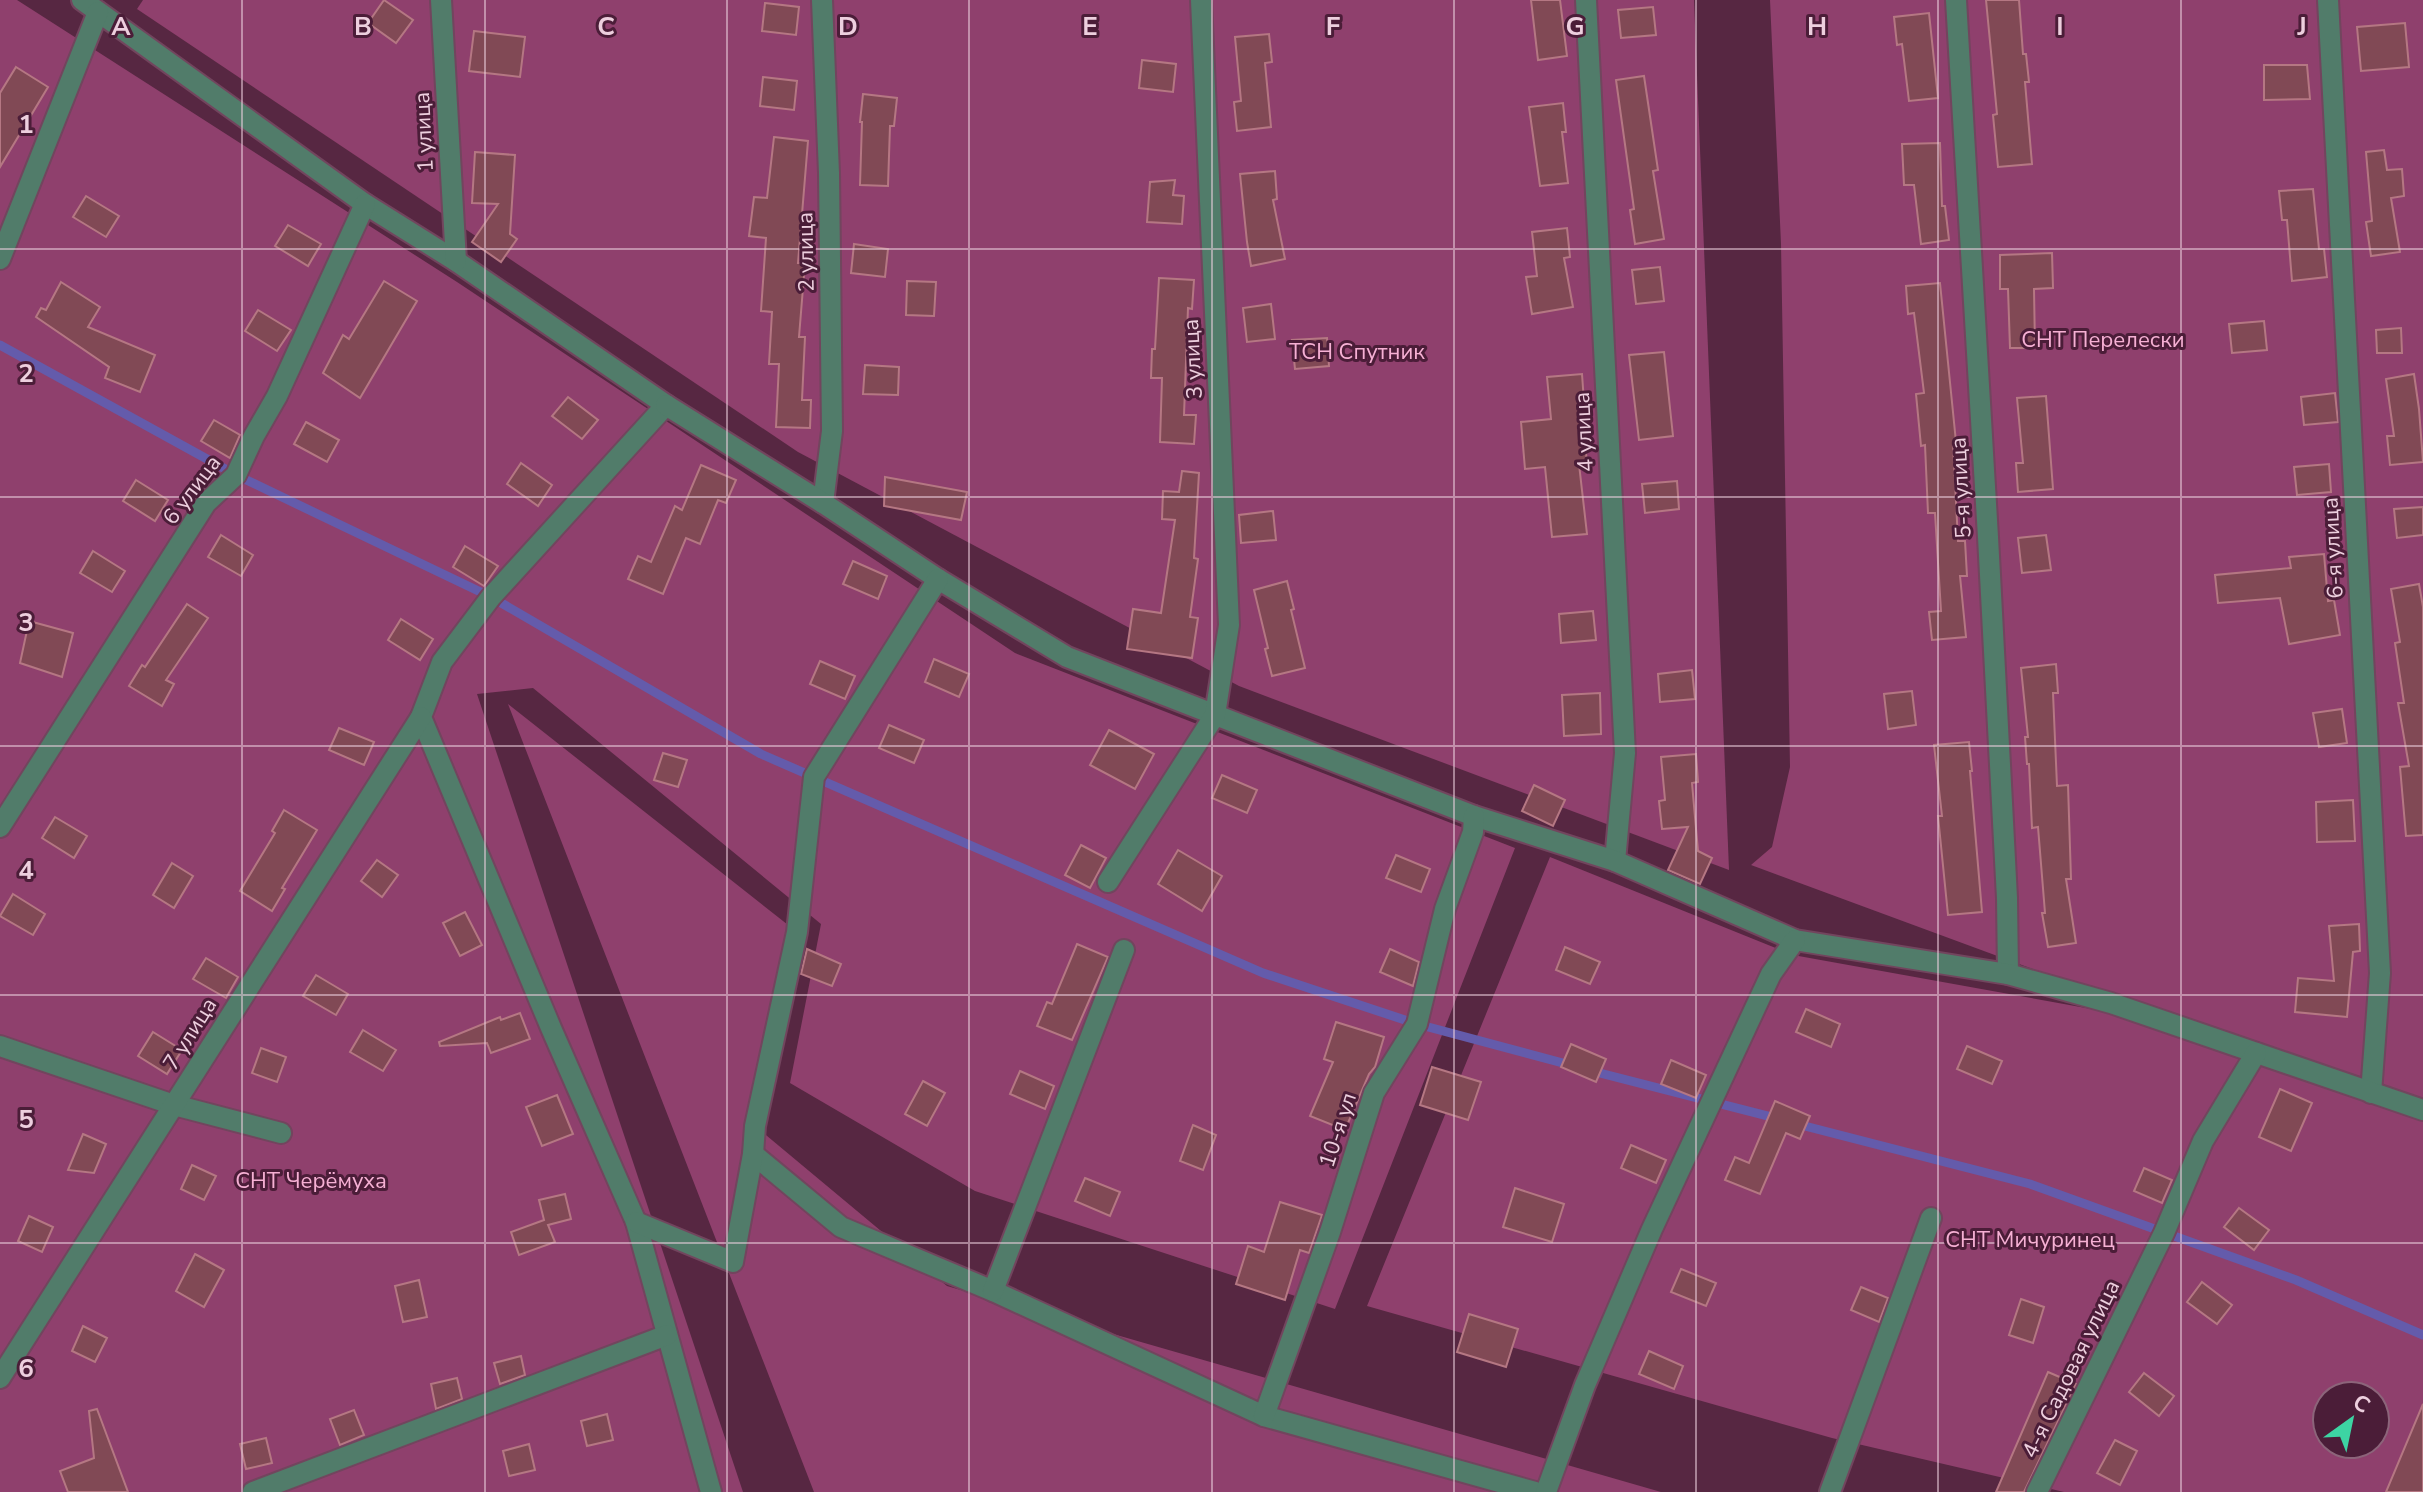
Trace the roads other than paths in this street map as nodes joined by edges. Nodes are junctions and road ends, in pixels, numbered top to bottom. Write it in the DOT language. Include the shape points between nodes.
graph roads {
  1 [pos="441,0"];
  2 [pos="822,0"];
  3 [pos="1201,0"];
  4 [pos="1586,0"];
  5 [pos="1956,0"];
  6 [pos="2328,0"];
  7 [pos="90,6"];
  8 [pos="365,204"];
  9 [pos="0,259"];
  10 [pos="456,261"];
  11 [pos="666,405"];
  12 [pos="823,503"];
  13 [pos="938,579"];
  14 [pos="1215,715"];
  15 [pos="421,717"];
  16 [pos="1474,816"];
  17 [pos="0,827"];
  18 [pos="1615,861"];
  19 [pos="1108,882"];
  20 [pos="1795,940"];
  21 [pos="1124,950"];
  22 [pos="2008,974"];
  23 [pos="0,1046"];
  24 [pos="2256,1053"];
  25 [pos="2371,1093"];
  26 [pos="174,1105"];
  27 [pos="2423,1110"];
  28 [pos="281,1133"];
  29 [pos="753,1154"];
  30 [pos="1931,1218"];
  31 [pos="636,1222"];
  32 [pos="993,1291"];
  33 [pos="667,1335"];
  34 [pos="0,1378"];
  35 [pos="1264,1416"];
  36 [pos="253,1492"];
  37 [pos="711,1492"];
  38 [pos="1535,1492"];
  39 [pos="1546,1492"];
  40 [pos="1830,1492"];
  41 [pos="2037,1492"];
  1 -- 10 [label="street, 1 улица"];
  2 -- 12 [label="street, 2 улица" via="832,431"];
  3 -- 14 [label="street, 3 улица" via="1229,625"];
  4 -- 18 [label="street, 4 улица" via="1625,753"];
  5 -- 22 [label="street, 5-я улица"];
  6 -- 25 [label="street, 6-я улица" via="2380,973"];
  7 -- 8 [label="street"];
  7 -- 9 [label="street"];
  8 -- 10 [label="street"];
  8 -- 17 [label="street, 6 улица" via="236,475 206,503"];
  10 -- 11 [label="street"];
  11 -- 12 [label="street"];
  11 -- 15 [label="street, 7 улица" via="491,597 442,662"];
  12 -- 13 [label="street"];
  13 -- 14 [label="street" via="1067,657"];
  13 -- 29 [label="street" via="814,777 797,932"];
  14 -- 16 [label="street"];
  14 -- 19 [label="street"];
  15 -- 26 [label="street, 7 улица"];
  15 -- 31 [label="street"];
  16 -- 18 [label="street"];
  16 -- 35 [label="street, 10-я ул" via="1417,1024 1374,1093"];
  18 -- 20 [label="street"];
  20 -- 22 [label="street"];
  20 -- 39 [label="street" via="1771,974 1652,1229"];
  21 -- 32 [label="street"];
  22 -- 24 [label="street"];
  23 -- 26 [label="street"];
  24 -- 25 [label="street"];
  24 -- 41 [label="street, 4-я Садовая улица" via="2203,1141 2164,1233"];
  25 -- 27 [label="street"];
  26 -- 28 [label="street"];
  26 -- 34 [label="street, 7 улица"];
  29 -- 31 [label="street" via="733,1262"];
  29 -- 32 [label="street" via="841,1227"];
  30 -- 40 [label="street"];
  31 -- 33 [label="street"];
  32 -- 35 [label="street"];
  33 -- 36 [label="street"];
  33 -- 37 [label="street"];
  35 -- 38 [label="street"];
}
